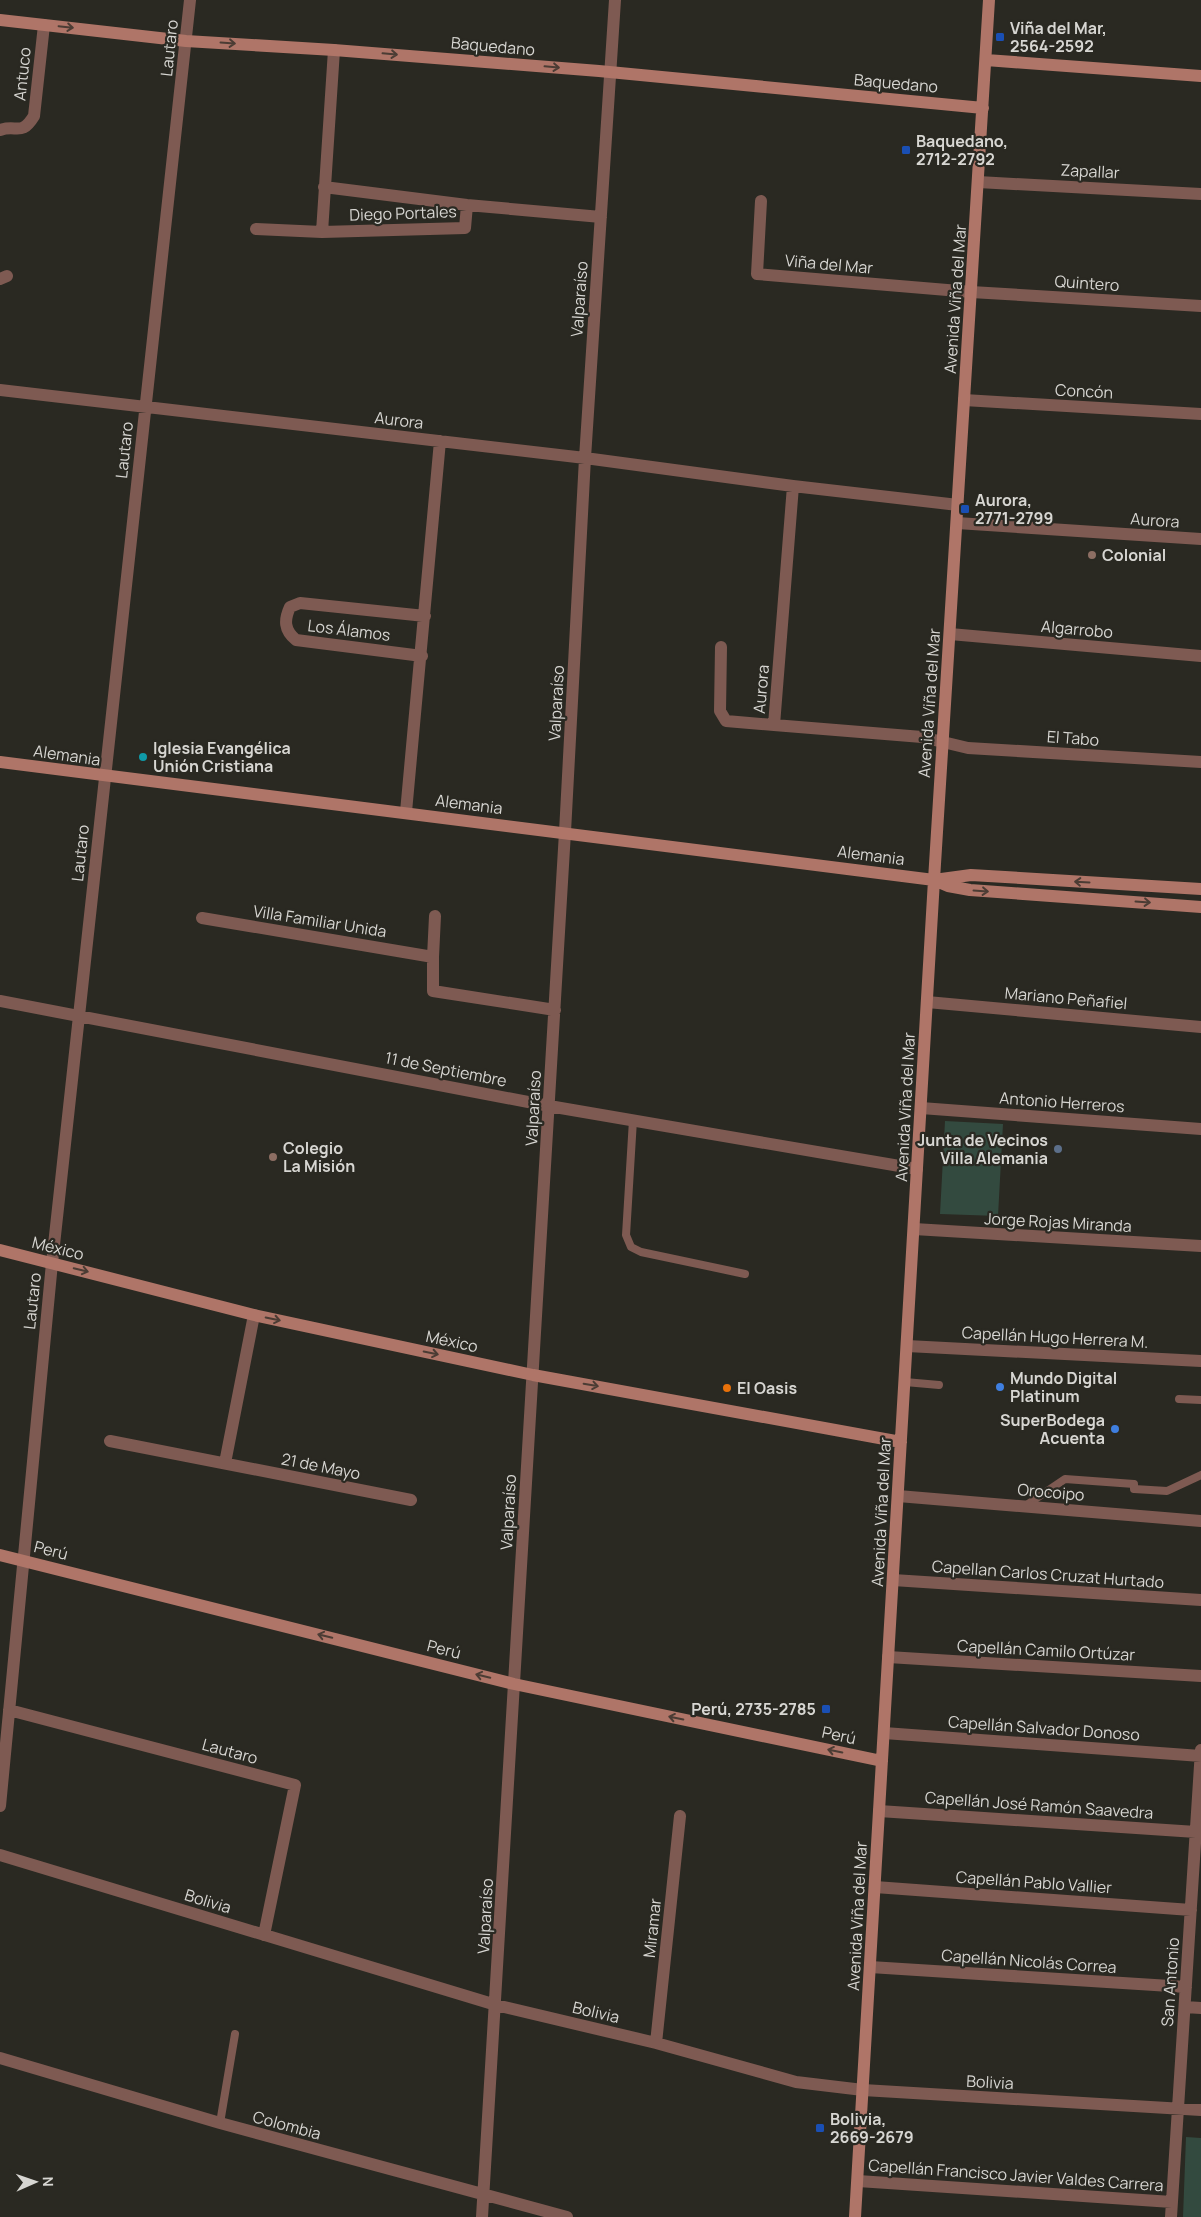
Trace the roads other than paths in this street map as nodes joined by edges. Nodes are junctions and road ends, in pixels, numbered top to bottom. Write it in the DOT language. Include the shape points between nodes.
graph roads {
  1 [pos="190,0"];
  2 [pos="615,0"];
  3 [pos="989,0"];
  4 [pos="0,20"];
  5 [pos="44,24"];
  6 [pos="186,41"];
  7 [pos="334,50"];
  8 [pos="986,60"];
  9 [pos="611,72"];
  10 [pos="1201,76"];
  11 [pos="983,108"];
  12 [pos="0,130"];
  13 [pos="978,182"];
  14 [pos="324,187"];
  15 [pos="1201,194"];
  16 [pos="761,201"];
  17 [pos="467,205"];
  18 [pos="601,217"];
  19 [pos="256,229"];
  20 [pos="322,232"];
  21 [pos="971,292"];
  22 [pos="1201,306"];
  23 [pos="0,390"];
  24 [pos="964,400"];
  25 [pos="145,407"];
  26 [pos="1201,414"];
  27 [pos="440,441"];
  28 [pos="585,458"];
  29 [pos="793,486"];
  30 [pos="958,505"];
  31 [pos="957,523"];
  32 [pos="1201,539"];
  33 [pos="425,616"];
  34 [pos="950,634"];
  35 [pos="721,647"];
  36 [pos="422,656"];
  37 [pos="1201,656"];
  38 [pos="774,725"];
  39 [pos="943,742"];
  40 [pos="0,762"];
  41 [pos="1201,762"];
  42 [pos="104,776"];
  43 [pos="406,812"];
  44 [pos="565,832"];
  45 [pos="934,880"];
  46 [pos="1201,888"];
  47 [pos="1201,907"];
  48 [pos="435,916"];
  49 [pos="202,918"];
  50 [pos="433,957"];
  51 [pos="0,1001"];
  52 [pos="927,1002"];
  53 [pos="555,1010"];
  54 [pos="80,1017"];
  55 [pos="1201,1027"];
  56 [pos="549,1106"];
  57 [pos="921,1108"];
  58 [pos="633,1120"];
  59 [pos="1201,1129"];
  60 [pos="917,1169"];
  61 [pos="914,1229"];
  62 [pos="1201,1246"];
  63 [pos="0,1250"];
  64 [pos="52,1263"];
  65 [pos="745,1274"];
  66 [pos="254,1315"];
  67 [pos="907,1346"];
  68 [pos="1201,1360"];
  69 [pos="533,1375"];
  70 [pos="904,1382"];
  71 [pos="939,1384"];
  72 [pos="1179,1399"];
  73 [pos="1201,1400"];
  74 [pos="110,1441"];
  75 [pos="901,1442"];
  76 [pos="225,1463"];
  77 [pos="1201,1475"];
  78 [pos="898,1496"];
  79 [pos="411,1500"];
  80 [pos="1025,1506"];
  81 [pos="1201,1521"];
  82 [pos="0,1555"];
  83 [pos="23,1560"];
  84 [pos="893,1580"];
  85 [pos="1201,1600"];
  86 [pos="888,1657"];
  87 [pos="1201,1676"];
  88 [pos="514,1684"];
  89 [pos="9,1710"];
  90 [pos="884,1733"];
  91 [pos="1201,1750"];
  92 [pos="1201,1756"];
  93 [pos="882,1761"];
  94 [pos="0,1806"];
  95 [pos="879,1811"];
  96 [pos="680,1816"];
  97 [pos="1197,1838"];
  98 [pos="0,1855"];
  99 [pos="875,1887"];
  100 [pos="1191,1910"];
  101 [pos="1196,1924"];
  102 [pos="264,1935"];
  103 [pos="870,1967"];
  104 [pos="1186,1987"];
  105 [pos="496,2005"];
  106 [pos="1185,2007"];
  107 [pos="1201,2008"];
  108 [pos="235,2034"];
  109 [pos="656,2043"];
  110 [pos="0,2058"];
  111 [pos="863,2090"];
  112 [pos="1178,2109"];
  113 [pos="1201,2110"];
  114 [pos="220,2123"];
  115 [pos="858,2181"];
  116 [pos="484,2195"];
  117 [pos="1172,2202"];
  118 [pos="482,2217"];
  119 [pos="567,2217"];
  120 [pos="855,2217"];
  121 [pos="1171,2217"];
  1 -- 6 [label="street, Lautaro"];
  2 -- 9 [label="street, Valparaíso"];
  3 -- 8 [label="main road, Avenida Viña del Mar"];
  4 -- 5 [label="main road, Baquedano"];
  5 -- 6 [label="main road, Baquedano, one-way"];
  5 -- 12 [label="street, Antuco" via="34,116 21,130"];
  6 -- 7 [label="main road, Baquedano, one-way"];
  6 -- 25 [label="street, Lautaro"];
  7 -- 9 [label="main road, Baquedano, one-way"];
  7 -- 14 [label="street"];
  8 -- 10 [label="main road"];
  8 -- 11 [label="main road, Avenida Viña del Mar"];
  9 -- 11 [label="main road, Baquedano"];
  9 -- 18 [label="street, Valparaíso"];
  11 -- 13 [label="main road, Avenida Viña del Mar"];
  13 -- 15 [label="street, Zapallar"];
  13 -- 21 [label="main road, Avenida Viña del Mar"];
  14 -- 17 [label="street, Diego Portales"];
  14 -- 20 [label="street"];
  16 -- 21 [label="street, Viña del Mar" via="757,274"];
  17 -- 18 [label="street, Diego Portales"];
  17 -- 20 [label="street, Diego Portales" via="465,228"];
  18 -- 28 [label="street, Valparaíso"];
  19 -- 20 [label="street, Diego Portales"];
  21 -- 22 [label="street, Quintero"];
  21 -- 24 [label="main road, Avenida Viña del Mar"];
  23 -- 25 [label="street, Aurora"];
  24 -- 26 [label="street, Concón"];
  24 -- 30 [label="main road, Avenida Viña del Mar"];
  25 -- 27 [label="street, Aurora"];
  25 -- 42 [label="street, Lautaro"];
  27 -- 28 [label="street, Aurora"];
  27 -- 33 [label="street"];
  28 -- 29 [label="street, Aurora"];
  28 -- 44 [label="street, Valparaíso"];
  29 -- 30 [label="street, Aurora"];
  29 -- 38 [label="street, Aurora"];
  30 -- 31 [label="main road, Avenida Viña del Mar"];
  31 -- 32 [label="street, Aurora"];
  31 -- 34 [label="main road, Avenida Viña del Mar"];
  33 -- 36 [label="street"];
  33 -- 36 [label="street, Los Álamos" via="300,603 290,607 284,619 288,633 296,640"];
  34 -- 37 [label="street, Algarrobo"];
  34 -- 39 [label="main road, Avenida Viña del Mar"];
  35 -- 38 [label="street" via="722,717 726,721"];
  36 -- 43 [label="street"];
  38 -- 39 [label="street, Aurora" via="922,737"];
  39 -- 41 [label="street, El Tabo" via="968,748"];
  39 -- 45 [label="main road, Avenida Viña del Mar"];
  40 -- 42 [label="main road, Alemania"];
  42 -- 43 [label="main road, Alemania"];
  42 -- 54 [label="street, Lautaro"];
  43 -- 44 [label="main road, Alemania"];
  44 -- 45 [label="main road, Alemania"];
  44 -- 53 [label="street, Valparaíso"];
  46 -- 45 [label="main road, Alemania, one-way" via="971,875"];
  45 -- 47 [label="main road, Alemania, one-way" via="970,890"];
  45 -- 52 [label="main road, Avenida Viña del Mar"];
  48 -- 50 [label="street"];
  49 -- 50 [label="street, Villa Familiar Unida"];
  50 -- 53 [label="street" via="433,991"];
  51 -- 54 [label="street, 11 de Septiembre"];
  52 -- 55 [label="street, Mariano Peñafiel"];
  52 -- 57 [label="main road, Avenida Viña del Mar"];
  53 -- 56 [label="street, Valparaíso"];
  54 -- 56 [label="street, 11 de Septiembre"];
  54 -- 64 [label="street, Lautaro"];
  56 -- 58 [label="street, 11 de Septiembre"];
  56 -- 69 [label="street, Valparaíso"];
  57 -- 59 [label="street, Antonio Herreros"];
  57 -- 60 [label="main road, Avenida Viña del Mar"];
  58 -- 60 [label="street, 11 de Septiembre"];
  58 -- 65 [label="lane" via="626,1234 631,1248"];
  60 -- 61 [label="main road, Avenida Viña del Mar"];
  61 -- 62 [label="street, Jorge Rojas Miranda"];
  61 -- 67 [label="main road, Avenida Viña del Mar"];
  63 -- 64 [label="main road, México"];
  64 -- 66 [label="main road, México, one-way"];
  64 -- 83 [label="street, Lautaro"];
  66 -- 69 [label="main road, México, one-way"];
  66 -- 76 [label="street"];
  67 -- 68 [label="street, Capellán Hugo Herrera M."];
  67 -- 70 [label="main road, Avenida Viña del Mar"];
  69 -- 75 [label="main road, México, one-way"];
  69 -- 88 [label="street, Valparaíso"];
  70 -- 71 [label="lane"];
  70 -- 75 [label="main road, Avenida Viña del Mar"];
  72 -- 73 [label="lane"];
  74 -- 76 [label="street, 21 de Mayo"];
  75 -- 78 [label="main road, Avenida Viña del Mar"];
  76 -- 79 [label="street, 21 de Mayo"];
  77 -- 80 [label="lane" via="1167,1491 1134,1489 1134,1484 1065,1479"];
  78 -- 80 [label="street, Orocoipo"];
  78 -- 84 [label="main road, Avenida Viña del Mar"];
  80 -- 81 [label="street, Orocoipo"];
  82 -- 83 [label="main road, Perú"];
  88 -- 83 [label="main road, Perú, one-way"];
  83 -- 89 [label="street, Lautaro"];
  84 -- 85 [label="street, Capellan Carlos Cruzat Hurtado"];
  84 -- 86 [label="main road, Avenida Viña del Mar"];
  86 -- 87 [label="street, Capellán Camilo Ortúzar"];
  86 -- 90 [label="main road, Avenida Viña del Mar"];
  93 -- 88 [label="main road, Perú, one-way"];
  88 -- 105 [label="street, Valparaíso"];
  89 -- 94 [label="street, Lautaro"];
  89 -- 102 [label="street, Lautaro" via="295,1785"];
  90 -- 92 [label="street, Capellán Salvador Donoso"];
  90 -- 93 [label="main road, Avenida Viña del Mar"];
  91 -- 92 [label="street, San Antonio"];
  92 -- 97 [label="street, San Antonio"];
  93 -- 95 [label="main road, Avenida Viña del Mar"];
  95 -- 97 [label="street, Capellán José Ramón Saavedra"];
  95 -- 99 [label="main road, Avenida Viña del Mar"];
  96 -- 109 [label="street, Miramar"];
  97 -- 100 [label="street, San Antonio"];
  98 -- 102 [label="street, Bolivia"];
  99 -- 100 [label="street, Capellán Pablo Vallier"];
  99 -- 103 [label="main road, Avenida Viña del Mar"];
  100 -- 101 [label="street, San Antonio"];
  101 -- 104 [label="street, San Antonio"];
  102 -- 105 [label="street, Bolivia"];
  103 -- 104 [label="street, Capellán Nicolás Correa"];
  103 -- 111 [label="main road, Avenida Viña del Mar"];
  104 -- 106 [label="street, San Antonio"];
  105 -- 109 [label="street, Bolivia"];
  105 -- 116 [label="street, Valparaíso"];
  106 -- 107 [label="street"];
  106 -- 112 [label="street, San Antonio"];
  108 -- 114 [label="lane"];
  109 -- 111 [label="street, Bolivia" via="796,2082"];
  110 -- 114 [label="street, Colombia"];
  111 -- 112 [label="street, Bolivia"];
  111 -- 115 [label="main road, Avenida Viña del Mar"];
  112 -- 113 [label="street, Bolivia"];
  112 -- 117 [label="street, San Antonio"];
  114 -- 116 [label="street, Colombia"];
  115 -- 117 [label="street, Capellán Francisco Javier Valdes Carrera"];
  115 -- 120 [label="main road, Avenida Viña del Mar"];
  116 -- 118 [label="street, Valparaíso"];
  116 -- 119 [label="street, Colombia"];
  117 -- 121 [label="street, San Antonio"];
}
